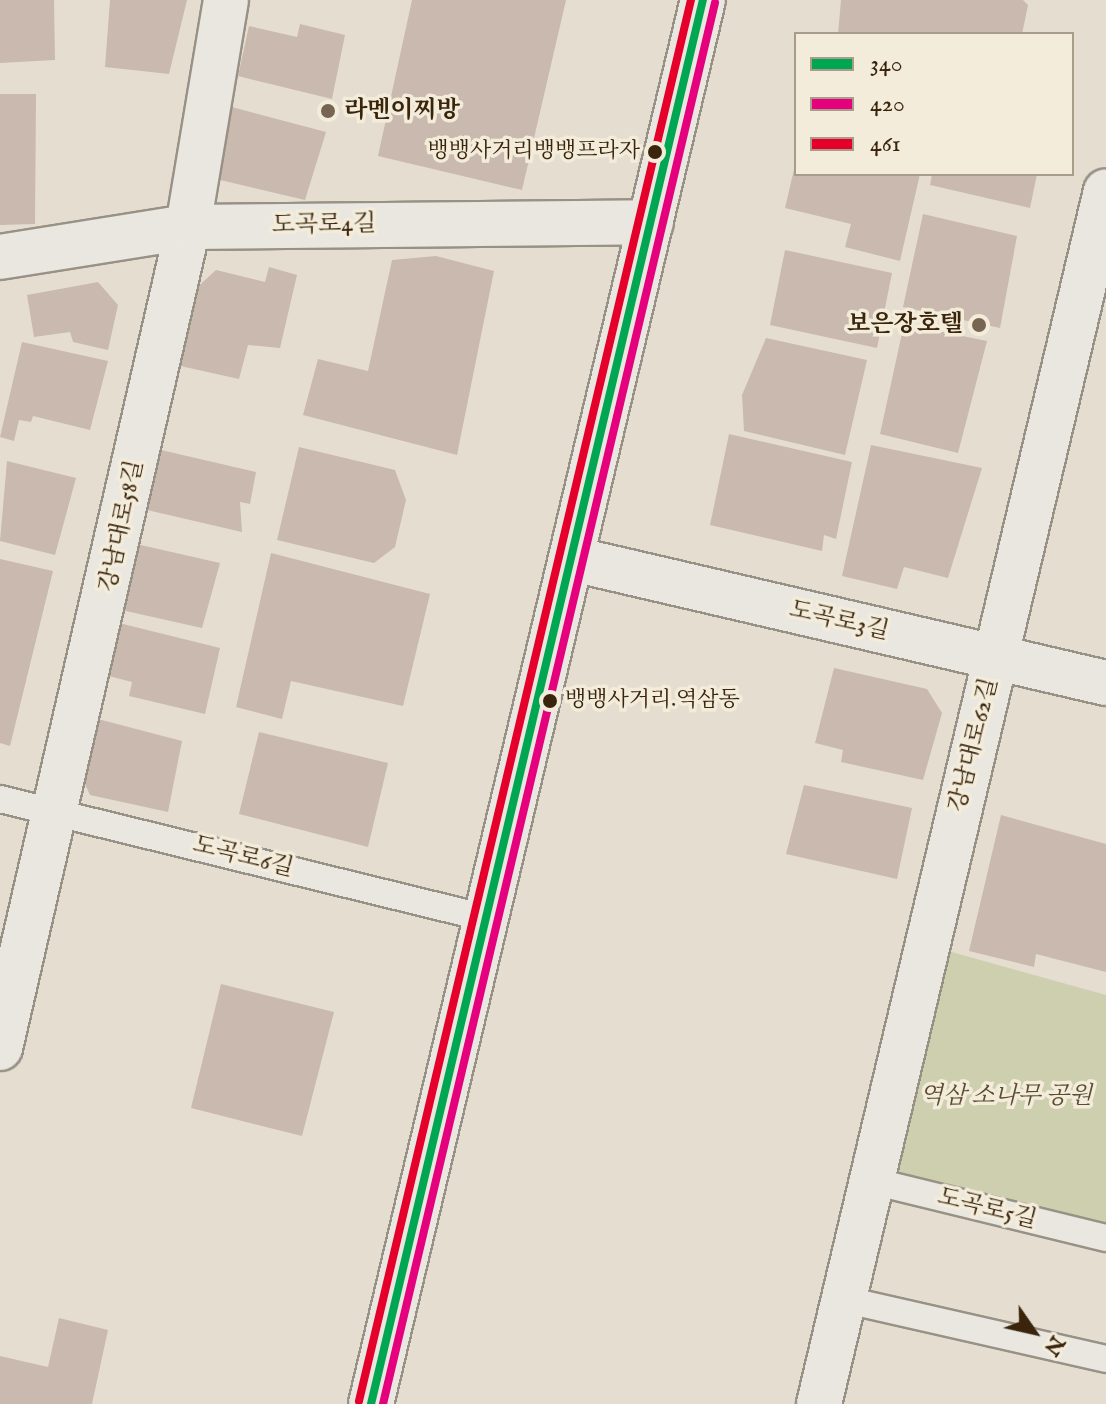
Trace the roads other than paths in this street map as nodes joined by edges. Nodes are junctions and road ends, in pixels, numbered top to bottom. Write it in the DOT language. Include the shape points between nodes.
graph roads {
  1 [pos="226,0"];
  2 [pos="703,0"];
  3 [pos="1104,209"];
  4 [pos="651,222"];
  5 [pos="188,227"];
  6 [pos="0,257"];
  7 [pos="573,559"];
  8 [pos="995,657"];
  9 [pos="1106,683"];
  10 [pos="0,799"];
  11 [pos="59,812"];
  12 [pos="486,918"];
  13 [pos="0,1048"];
  14 [pos="868,1180"];
  15 [pos="1106,1238"];
  16 [pos="842,1299"];
  17 [pos="1106,1359"];
  18 [pos="371,1404"];
  19 [pos="819,1404"];
  1 -- 5 [label="street, 강남대로58길"];
  2 -- 4 [label="street"];
  3 -- 8 [label="street, 강남대로62길"];
  4 -- 5 [label="street, 도곡로4길"];
  4 -- 7 [label="street"];
  5 -- 6 [label="street, 도곡로4길"];
  5 -- 11 [label="street, 강남대로58길"];
  7 -- 8 [label="street, 도곡로3길"];
  7 -- 12 [label="street"];
  8 -- 9 [label="street, 도곡로3길"];
  8 -- 14 [label="street, 강남대로62길"];
  10 -- 11 [label="lane, 도곡로6길"];
  11 -- 12 [label="lane, 도곡로6길"];
  11 -- 13 [label="street, 강남대로58길"];
  12 -- 18 [label="street"];
  14 -- 15 [label="lane, 도곡로5길"];
  14 -- 16 [label="street, 강남대로62길"];
  16 -- 17 [label="lane"];
  16 -- 19 [label="street, 강남대로62길"];
}
